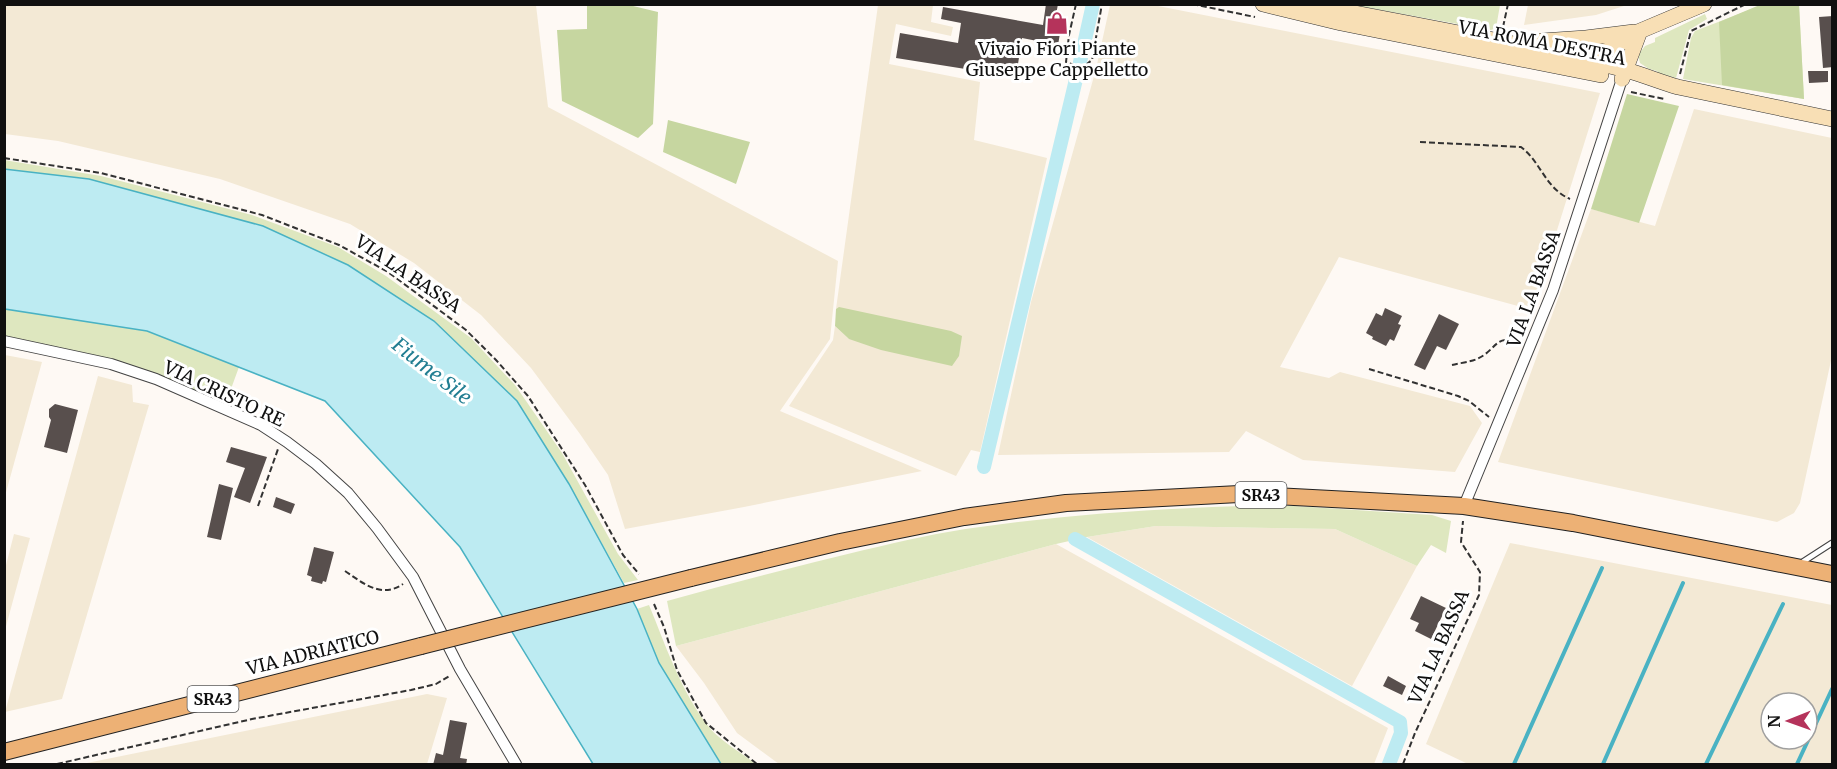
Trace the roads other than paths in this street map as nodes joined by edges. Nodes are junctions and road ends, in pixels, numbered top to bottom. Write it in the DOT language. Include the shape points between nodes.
graph roads {
  1 [pos="1263,4"];
  2 [pos="1308,4"];
  3 [pos="1704,4"];
  4 [pos="1640,31"];
  5 [pos="1403,35"];
  6 [pos="1502,42"];
  7 [pos="1577,59"];
  8 [pos="1624,74"];
  9 [pos="1833,119"];
  10 [pos="4,341"];
  11 [pos="1464,506"];
  12 [pos="1833,543"];
  13 [pos="1795,567"];
  14 [pos="1833,574"];
  15 [pos="4,752"];
  16 [pos="516,765"];
  1 -- 5 [label="street, VIA ROMA DESTRA"];
  2 -- 6 [label="street, VIA ROMA DESTRA"];
  3 -- 4 [label="street"];
  4 -- 6 [label="street" via="1540,42"];
  4 -- 7 [label="street" via="1609,50"];
  4 -- 8 [label="street"];
  5 -- 7 [label="street, VIA ROMA DESTRA" via="1427,34 1548,58"];
  5 -- 8 [label="street, VIA ROMA DESTRA"];
  6 -- 7 [label="street, VIA ROMA DESTRA"];
  7 -- 8 [label="street, VIA ROMA DESTRA"];
  8 -- 9 [label="street, VIA ROMA DESTRA" via="1656,87 1676,87"];
  8 -- 11 [label="street, VIA LA BASSA" via="1553,290"];
  10 -- 16 [label="street, VIA CRISTO RE" via="76,355 156,379 261,425 316,464 348,493 413,577"];
  11 -- 13 [label="main road, SR43" via="1573,523"];
  11 -- 15 [label="main road, VIA ADRIATICO / SR43, bridge" via="1239,494 1066,503 964,517 691,578"];
  12 -- 13 [label="lane"];
  13 -- 14 [label="main road, SR43"];
}
